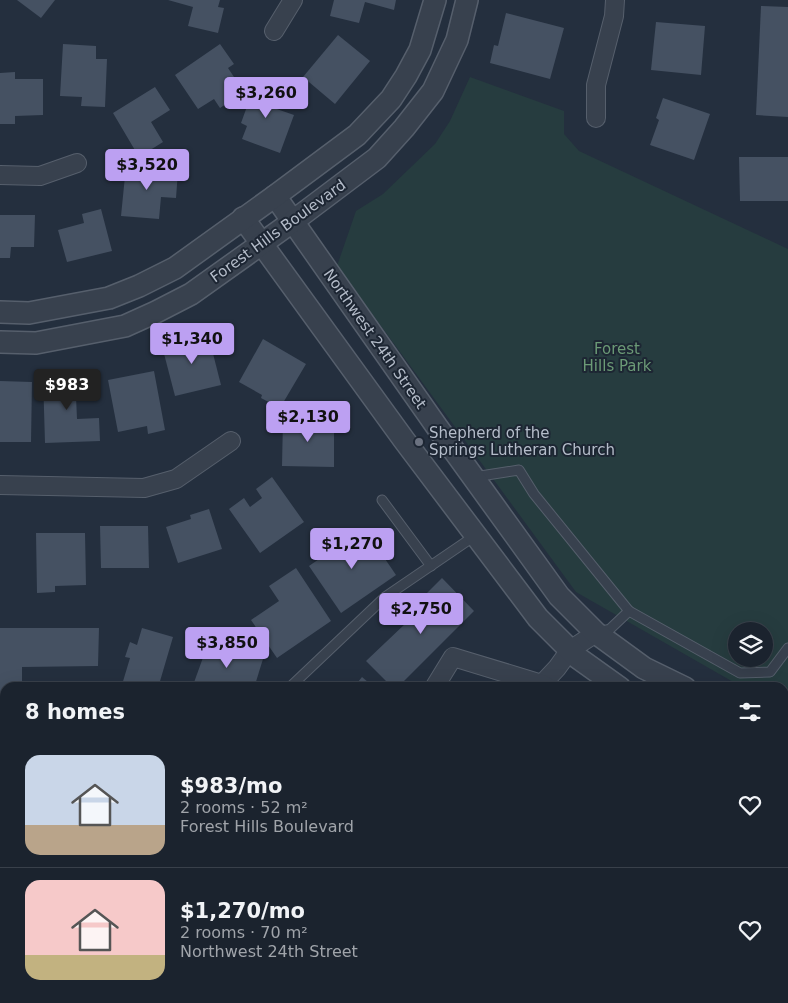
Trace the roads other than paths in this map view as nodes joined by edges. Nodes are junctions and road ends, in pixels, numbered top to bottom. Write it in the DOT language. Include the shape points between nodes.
graph roads {
  1 [pos="293,0"];
  2 [pos="434,0"];
  3 [pos="467,0"];
  4 [pos="614,0"];
  5 [pos="274,31"];
  6 [pos="406,76"];
  7 [pos="433,91"];
  8 [pos="596,118"];
  9 [pos="77,163"];
  10 [pos="0,175"];
  11 [pos="275,196"];
  12 [pos="243,218"];
  13 [pos="292,222"];
  14 [pos="261,244"];
  15 [pos="83,303"];
  16 [pos="0,312"];
  17 [pos="89,333"];
  18 [pos="0,342"];
  19 [pos="230,441"];
  20 [pos="473,477"];
  21 [pos="0,485"];
  22 [pos="382,500"];
  23 [pos="476,535"];
  24 [pos="431,566"];
  25 [pos="629,611"];
  26 [pos="596,633"];
  27 [pos="788,648"];
  28 [pos="570,650"];
  29 [pos="295,682"];
  30 [pos="438,682"];
  31 [pos="533,682"];
  32 [pos="548,682"];
  33 [pos="612,682"];
  34 [pos="673,682"];
  1 -- 5 [label="street"];
  2 -- 6 [label="street, Forest Hills Boulevard" via="420,50"];
  3 -- 7 [label="street, Forest Hills Boulevard" via="457,40"];
  4 -- 8 [label="street" via="614,16 596,85"];
  6 -- 7 [label="street"];
  6 -- 11 [label="street, Forest Hills Boulevard" via="391,99 357,135"];
  7 -- 13 [label="street, Forest Hills Boulevard" via="377,158"];
  9 -- 10 [label="street" via="40,176"];
  11 -- 12 [label="street, Forest Hills Boulevard"];
  11 -- 13 [label="street, Northwest 24th Street"];
  12 -- 14 [label="street"];
  12 -- 15 [label="street, Forest Hills Boulevard" via="175,268 109,298"];
  13 -- 14 [label="street, Forest Hills Boulevard"];
  13 -- 20 [label="street, Northwest 24th Street"];
  14 -- 17 [label="street, Forest Hills Boulevard" via="191,294 125,326"];
  14 -- 23 [label="street"];
  15 -- 16 [label="street, Forest Hills Boulevard" via="29,313"];
  15 -- 17 [label="street"];
  17 -- 18 [label="street, Forest Hills Boulevard" via="36,343"];
  19 -- 21 [label="street" via="176,479 144,488"];
  20 -- 25 [label="lane" via="519,470 534,494"];
  20 -- 26 [label="street, Northwest 24th Street" via="559,596"];
  22 -- 24 [label="lane"];
  23 -- 24 [label="lane"];
  23 -- 28 [label="street" via="538,618"];
  24 -- 29 [label="lane" via="385,597"];
  25 -- 26 [label="lane" via="610,629"];
  25 -- 27 [label="lane" via="740,673 770,672"];
  26 -- 28 [label="street"];
  26 -- 34 [label="street, Northwest 24th Street" via="644,668"];
  28 -- 32 [label="street"];
  28 -- 33 [label="street"];
  30 -- 31 [label="street" via="453,657"];
}
